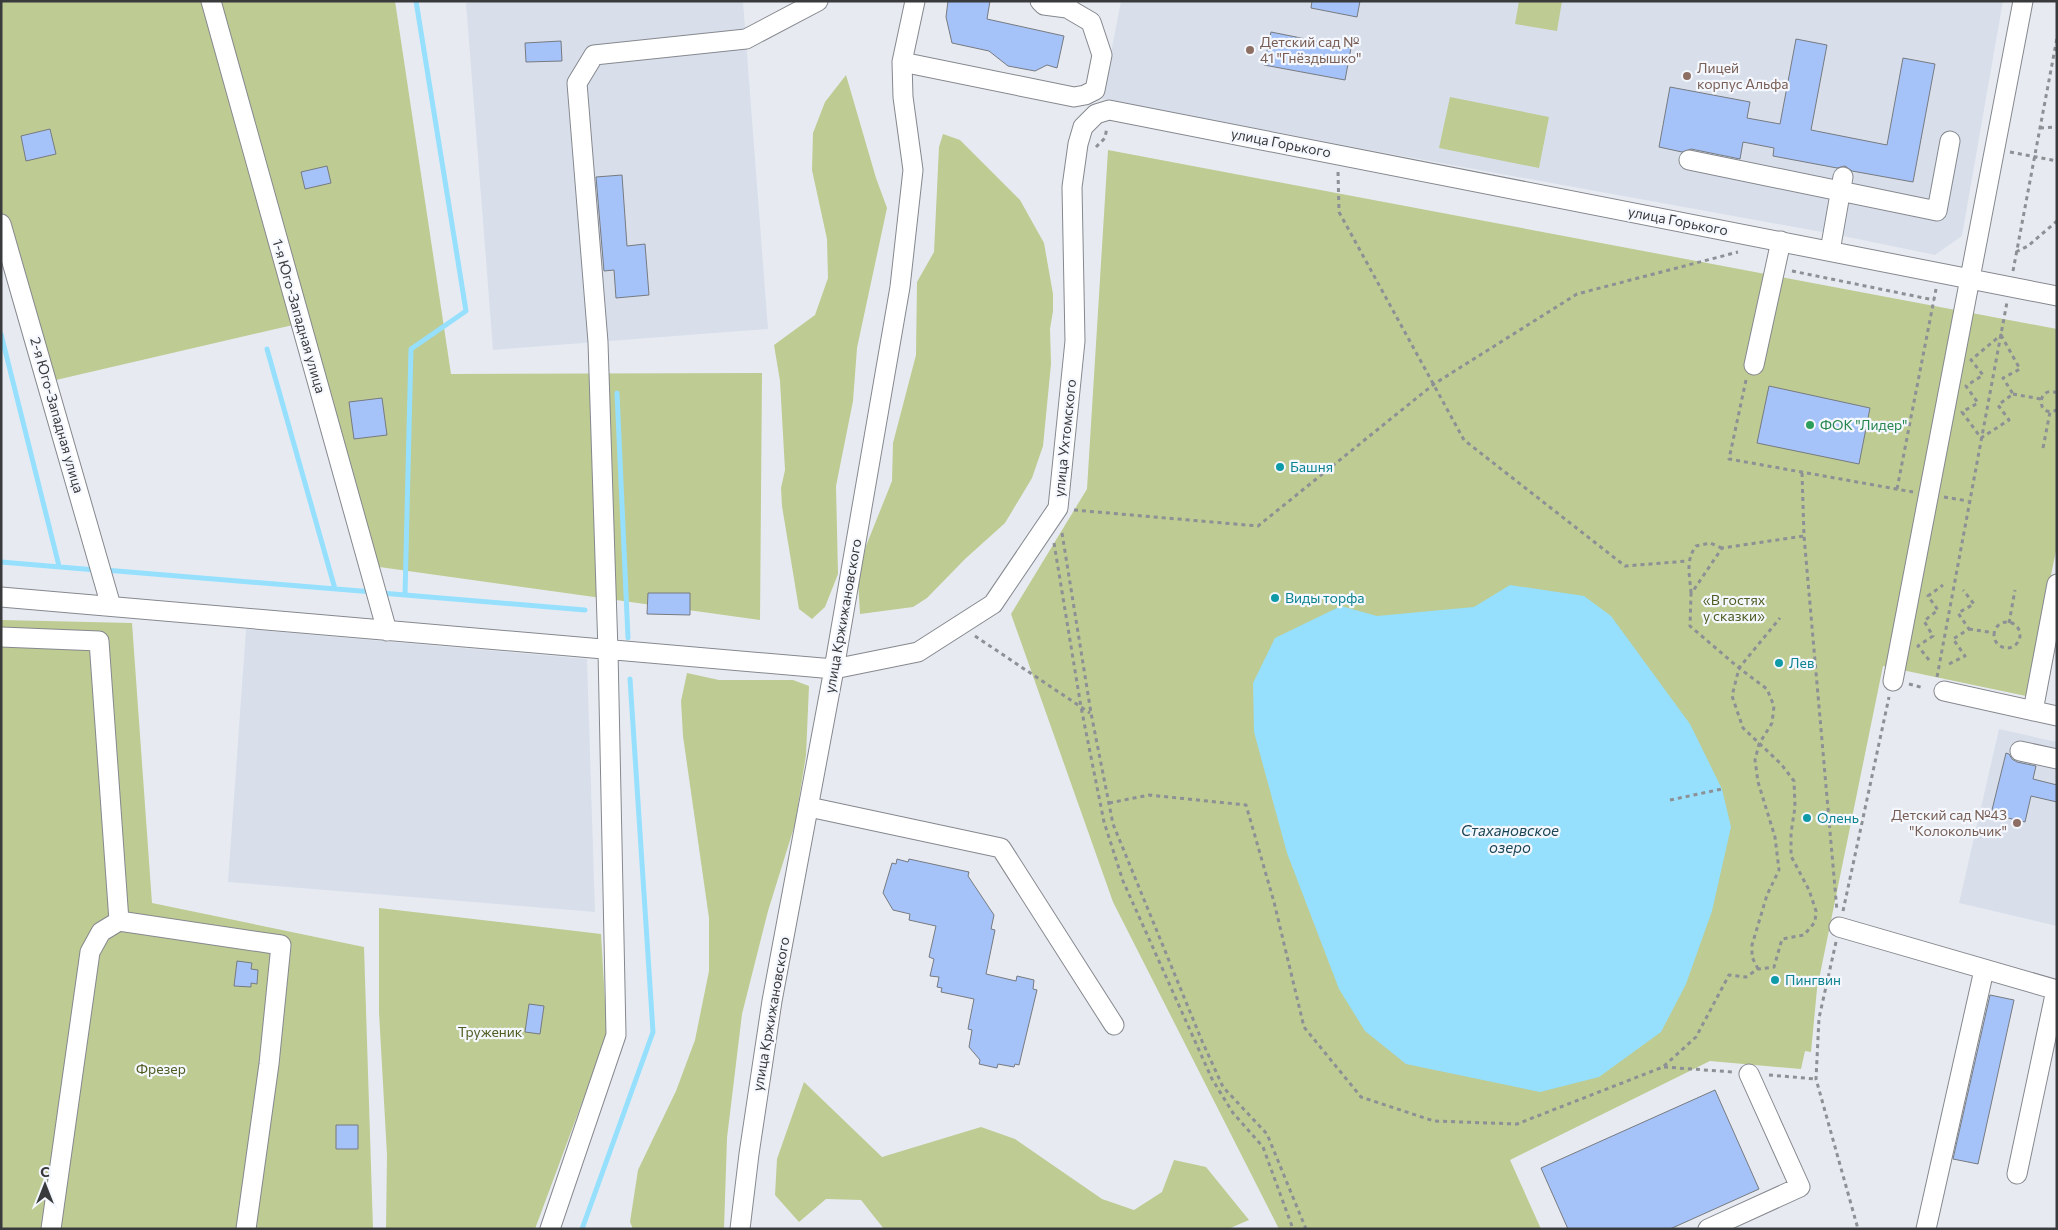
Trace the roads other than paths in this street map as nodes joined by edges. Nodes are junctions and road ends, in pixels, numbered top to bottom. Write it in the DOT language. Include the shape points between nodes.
graph roads {
  1 [pos="211,1"];
  2 [pos="818,1"];
  3 [pos="915,1"];
  4 [pos="1040,1"];
  5 [pos="2023,1"];
  6 [pos="1067,5"];
  7 [pos="902,62"];
  8 [pos="1102,112"];
  9 [pos="1950,141"];
  10 [pos="1689,160"];
  11 [pos="1842,184"];
  12 [pos="1,224"];
  13 [pos="1782,241"];
  14 [pos="1830,251"];
  15 [pos="1970,278"];
  16 [pos="2057,296"];
  17 [pos="1750,369"];
  18 [pos="2057,584"];
  19 [pos="1,597"];
  20 [pos="111,606"];
  21 [pos="387,631"];
  22 [pos="1,637"];
  23 [pos="608,651"];
  24 [pos="834,669"];
  25 [pos="1893,681"];
  26 [pos="1940,686"];
  27 [pos="2033,711"];
  28 [pos="2057,716"];
  29 [pos="2020,751"];
  30 [pos="2057,759"];
  31 [pos="809,807"];
  32 [pos="119,921"];
  33 [pos="1839,928"];
  34 [pos="1984,970"];
  35 [pos="2056,990"];
  36 [pos="1114,1025"];
  37 [pos="1749,1074"];
  38 [pos="2017,1174"];
  39 [pos="50,1229"];
  40 [pos="246,1229"];
  41 [pos="550,1229"];
  42 [pos="740,1229"];
  43 [pos="1708,1229"];
  44 [pos="1926,1229"];
  1 -- 21 [label="street, 1-я Юго-Западная улица"];
  2 -- 23 [label="street" via="746,39 594,55 577,83 598,342"];
  3 -- 7 [label="street, улица Кржижановского"];
  4 -- 6 [label="street" via="1044,5"];
  5 -- 15 [label="street"];
  6 -- 7 [label="street" via="1091,22 1102,55 1095,90 1085,96"];
  7 -- 24 [label="street, улица Кржижановского" via="903,97 913,170 906,248"];
  8 -- 13 [label="street, улица Горького" via="1337,154"];
  8 -- 24 [label="street, улица Ухтомского" via="1083,127 1072,187 1075,341 1054,514 993,604 918,652"];
  9 -- 11 [label="street" via="1937,211"];
  10 -- 11 [label="street"];
  11 -- 14 [label="street"];
  12 -- 20 [label="street, 2-я Юго-Западная улица"];
  13 -- 14 [label="street, улица Горького"];
  13 -- 17 [label="street"];
  14 -- 15 [label="street, улица Горького"];
  15 -- 16 [label="street, улица Горького"];
  15 -- 25 [label="street"];
  18 -- 27 [label="street"];
  19 -- 20 [label="street, улица Ухтомского"];
  20 -- 21 [label="street, улица Ухтомского"];
  21 -- 23 [label="street, улица Ухтомского"];
  22 -- 32 [label="street" via="99,641"];
  23 -- 24 [label="street, улица Ухтомского"];
  23 -- 41 [label="street" via="616,1035"];
  24 -- 31 [label="street, улица Кржижановского"];
  26 -- 27 [label="street"];
  27 -- 28 [label="street"];
  29 -- 30 [label="street"];
  31 -- 36 [label="street" via="1001,848"];
  31 -- 42 [label="street, улица Кржижановского" via="772,1001 748,1154"];
  32 -- 39 [label="street" via="102,932 90,952"];
  32 -- 40 [label="street" via="281,945 269,1064"];
  33 -- 34 [label="street"];
  34 -- 35 [label="street"];
  34 -- 44 [label="street"];
  35 -- 38 [label="street"];
  37 -- 43 [label="street" via="1800,1187"];
}
